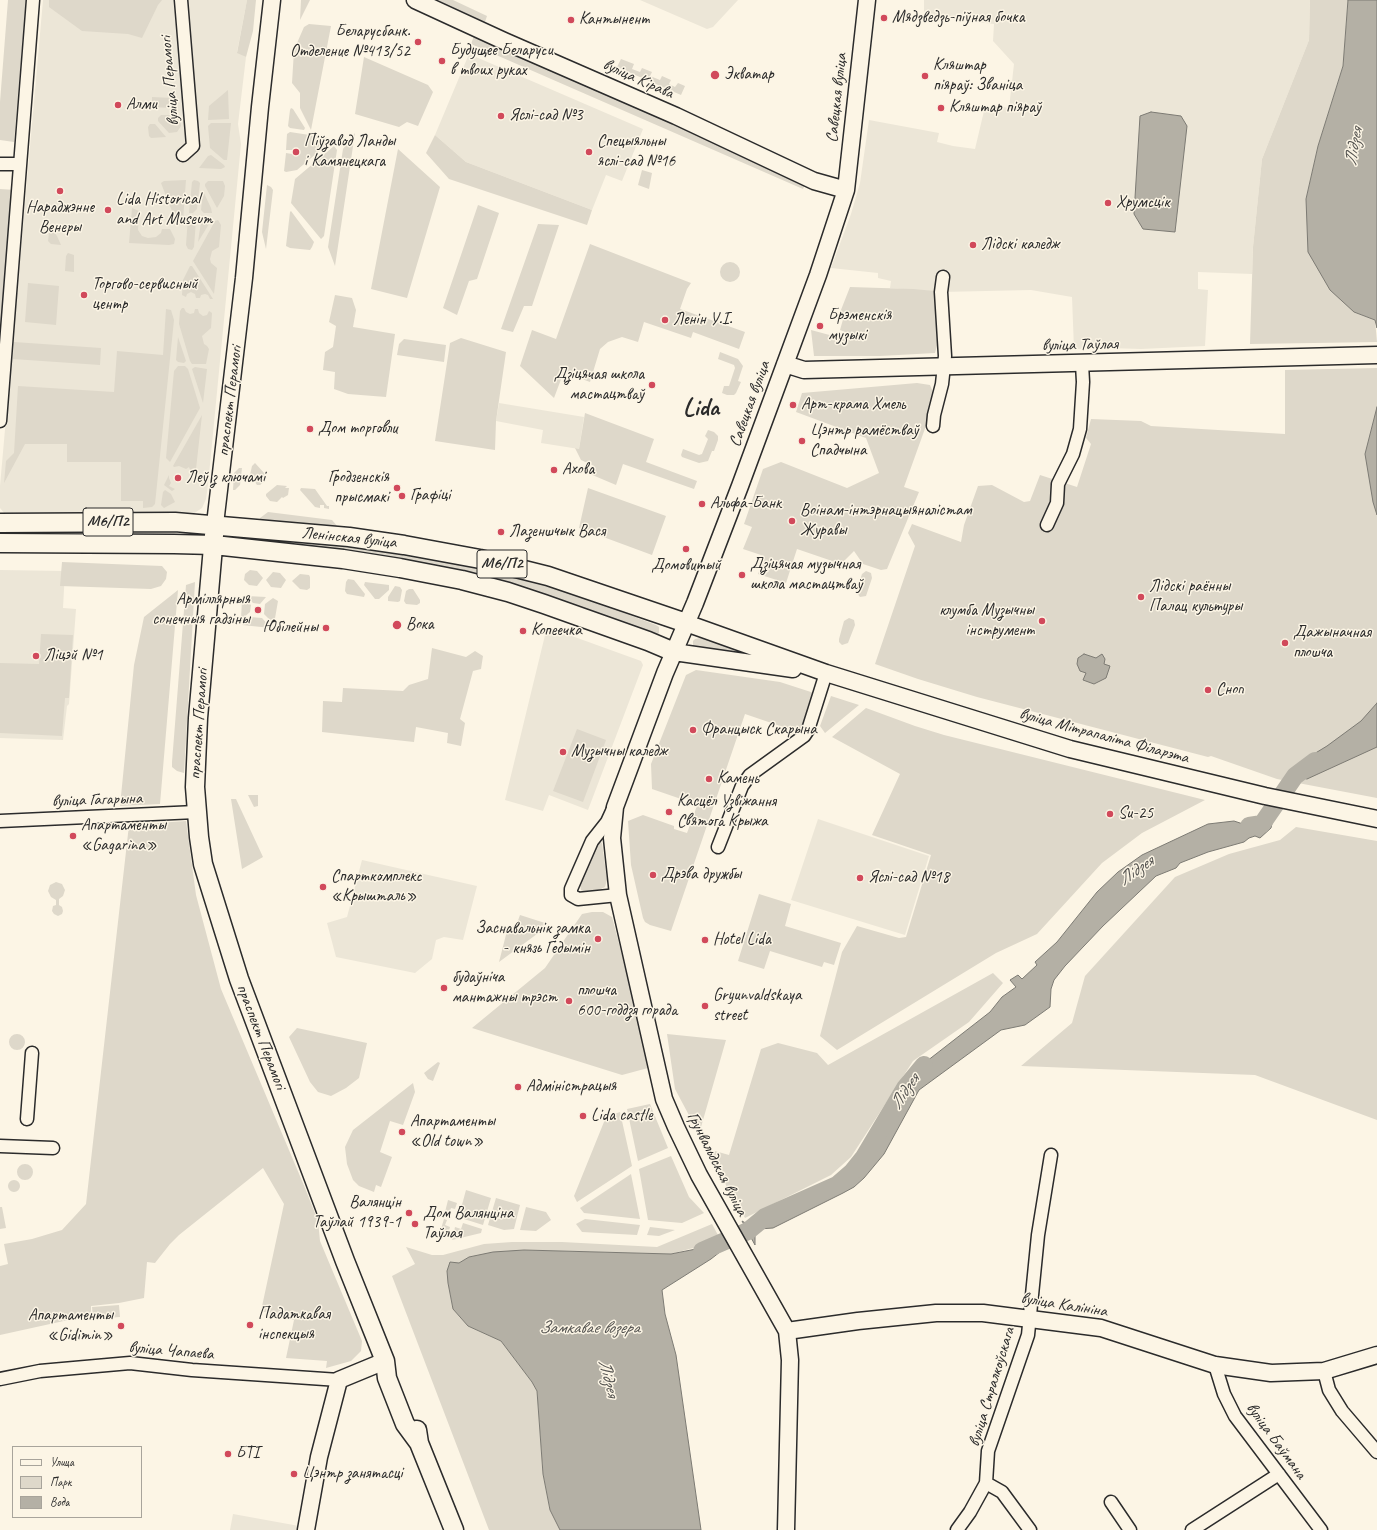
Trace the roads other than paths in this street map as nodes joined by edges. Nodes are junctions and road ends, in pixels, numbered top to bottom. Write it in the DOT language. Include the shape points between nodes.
graph roads {
  1 [pos="33,0"];
  2 [pos="181,0"];
  3 [pos="262,0"];
  4 [pos="272,0"];
  5 [pos="415,0"];
  6 [pos="867,0"];
  7 [pos="265,56"];
  8 [pos="183,155"];
  9 [pos="0,164"];
  10 [pos="20,164"];
  11 [pos="846,190"];
  12 [pos="943,277"];
  13 [pos="1377,355"];
  14 [pos="785,364"];
  15 [pos="1082,364"];
  16 [pos="944,367"];
  17 [pos="0,421"];
  18 [pos="933,426"];
  19 [pos="0,523"];
  20 [pos="215,524"];
  21 [pos="1047,525"];
  22 [pos="0,543"];
  23 [pos="214,545"];
  24 [pos="686,623"];
  25 [pos="674,652"];
  26 [pos="826,673"];
  27 [pos="615,807"];
  28 [pos="196,812"];
  29 [pos="1377,818"];
  30 [pos="0,821"];
  31 [pos="718,847"];
  32 [pos="618,895"];
  33 [pos="32,1053"];
  34 [pos="27,1119"];
  35 [pos="0,1146"];
  36 [pos="53,1148"];
  37 [pos="1051,1155"];
  38 [pos="1030,1318"];
  39 [pos="787,1331"];
  40 [pos="1377,1355"];
  41 [pos="385,1362"];
  42 [pos="1216,1365"];
  43 [pos="1324,1371"];
  44 [pos="0,1379"];
  45 [pos="340,1380"];
  46 [pos="1377,1452"];
  47 [pos="1279,1474"];
  48 [pos="986,1483"];
  49 [pos="1111,1502"];
  50 [pos="306,1530"];
  51 [pos="454,1530"];
  52 [pos="786,1530"];
  53 [pos="957,1530"];
  54 [pos="1030,1530"];
  55 [pos="1130,1530"];
  56 [pos="1192,1530"];
  57 [pos="1321,1530"];
  1 -- 10 [label="street"];
  2 -- 8 [label="street, вуліца Перамогі" via="193,146"];
  3 -- 7 [label="main road, праспект Перамогі" via="260,14"];
  4 -- 7 [label="main road, праспект Перамогі"];
  5 -- 11 [label="main road, вуліца Кірава" via="676,116 814,181"];
  6 -- 11 [label="main road, Савецкая вуліца"];
  7 -- 20 [label="main road, праспект Перамогі" via="244,278"];
  9 -- 10 [label="street"];
  10 -- 17 [label="street"];
  11 -- 14 [label="main road, Савецкая вуліца"];
  12 -- 16 [label="street" via="941,292"];
  13 -- 15 [label="main road, вуліца Таўлая"];
  14 -- 16 [label="main road, вуліца Таўлая" via="804,370"];
  14 -- 24 [label="main road, Савецкая вуліца"];
  15 -- 16 [label="main road, вуліца Таўлая"];
  15 -- 21 [label="street" via="1080,429 1073,454 1058,484 1057,503"];
  16 -- 18 [label="street"];
  19 -- 20 [label="main road, Ленінская вуліца / М6/П2"];
  20 -- 23 [label="main road, праспект Перамогі"];
  20 -- 24 [label="main road, Ленінская вуліца / М6/П2" via="404,544 480,559 548,576"];
  22 -- 23 [label="main road, Ленінская вуліца / М6/П2"];
  23 -- 25 [label="main road, Ленінская вуліца / М6/П2" via="343,559 462,580 544,604"];
  23 -- 28 [label="main road, праспект Перамогі" via="198,718"];
  24 -- 25 [label="main road, Савецкая вуліца"];
  24 -- 26 [label="main road, вуліца Мітрапаліта Філарэта"];
  25 -- 26 [label="main road, вуліца Мітрапаліта Філарэта"];
  25 -- 27 [label="main road, Савецкая вуліца"];
  26 -- 29 [label="main road, вуліца Мітрапаліта Філарэта" via="1070,749 1265,796"];
  26 -- 31 [label="street" via="808,730 804,736 750,775 742,786"];
  27 -- 32 [label="main road, Грунвальдская вуліца" via="612,838"];
  27 -- 32 [label="street" via="607,822 592,840 571,889 571,895 578,899"];
  28 -- 30 [label="street, вуліца Гагарына"];
  28 -- 41 [label="main road, праспект Перамогі" via="207,878 238,979"];
  32 -- 39 [label="main road, Грунвальдская вуліца" via="664,1099 699,1175"];
  33 -- 34 [label="street"];
  35 -- 36 [label="street"];
  37 -- 38 [label="street, вуліца Стралкоўскага" via="1038,1235"];
  38 -- 39 [label="main road, вуліца Калініна" via="983,1313 936,1313"];
  38 -- 42 [label="main road, вуліца Калініна" via="1101,1328"];
  38 -- 48 [label="street, вуліца Стралкоўскага" via="1028,1335 988,1452"];
  39 -- 52 [label="main road, Грунвальдская вуліца" via="790,1360"];
  40 -- 43 [label="main road, вуліца Калініна"];
  41 -- 45 [label="main road"];
  41 -- 51 [label="main road, праспект Перамогі" via="397,1376 403,1390 415,1421 419,1443"];
  42 -- 43 [label="main road, вуліца Калініна" via="1271,1374"];
  42 -- 47 [label="street, вуліца Баўмана" via="1224,1394 1235,1416"];
  43 -- 46 [label="street" via="1329,1390 1342,1411"];
  44 -- 45 [label="street, вуліца Чапаева" via="40,1371 130,1363"];
  45 -- 50 [label="main road" via="319,1457"];
  47 -- 56 [label="street"];
  47 -- 57 [label="street, вуліца Баўмана"];
  48 -- 53 [label="street, вуліца Стралкоўскага"];
  48 -- 54 [label="street" via="1002,1492"];
  49 -- 55 [label="street"];
}
